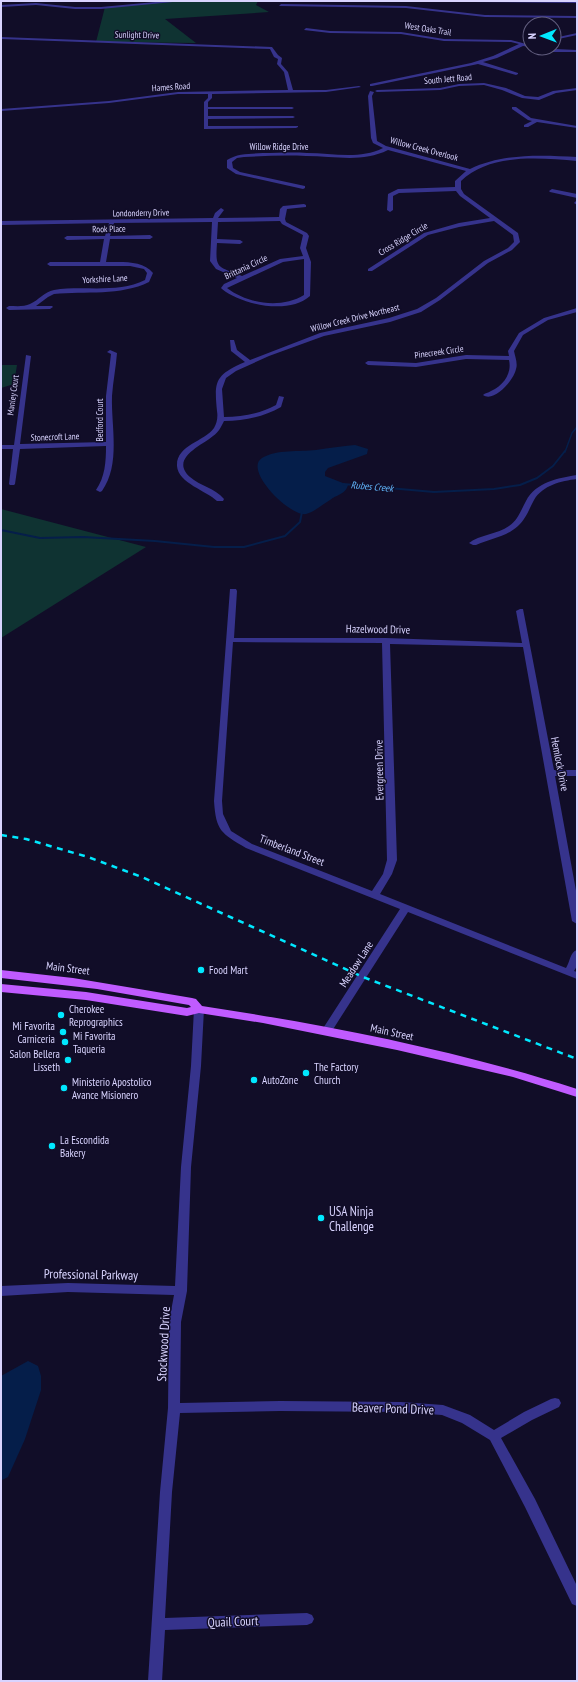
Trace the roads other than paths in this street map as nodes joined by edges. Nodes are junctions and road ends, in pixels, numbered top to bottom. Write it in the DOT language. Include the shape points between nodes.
graph roads {
  1 [pos="27,1"];
  2 [pos="126,1"];
  3 [pos="181,1"];
  4 [pos="472,1"];
  5 [pos="577,2"];
  6 [pos="21,4"];
  7 [pos="281,5"];
  8 [pos="1,6"];
  9 [pos="124,6"];
  10 [pos="577,17"];
  11 [pos="306,29"];
  12 [pos="577,34"];
  13 [pos="562,37"];
  14 [pos="1,38"];
  15 [pos="522,44"];
  16 [pos="522,44"];
  17 [pos="562,51"];
  18 [pos="577,51"];
  19 [pos="477,62"];
  20 [pos="516,74"];
  21 [pos="359,89"];
  22 [pos="577,89"];
  23 [pos="375,90"];
  24 [pos="291,92"];
  25 [pos="210,94"];
  26 [pos="206,108"];
  27 [pos="292,108"];
  28 [pos="514,108"];
  29 [pos="1,110"];
  30 [pos="293,117"];
  31 [pos="206,118"];
  32 [pos="536,120"];
  33 [pos="526,126"];
  34 [pos="296,127"];
  35 [pos="577,127"];
  36 [pos="388,148"];
  37 [pos="577,159"];
  38 [pos="469,170"];
  39 [pos="303,187"];
  40 [pos="458,189"];
  41 [pos="552,191"];
  42 [pos="577,196"];
  43 [pos="304,206"];
  44 [pos="220,210"];
  45 [pos="390,210"];
  46 [pos="282,219"];
  47 [pos="494,219"];
  48 [pos="215,220"];
  49 [pos="112,222"];
  50 [pos="1,223"];
  51 [pos="150,237"];
  52 [pos="67,238"];
  53 [pos="107,238"];
  54 [pos="214,241"];
  55 [pos="240,242"];
  56 [pos="306,257"];
  57 [pos="50,264"];
  58 [pos="103,264"];
  59 [pos="370,270"];
  60 [pos="244,278"];
  61 [pos="50,307"];
  62 [pos="9,308"];
  63 [pos="26,308"];
  64 [pos="577,310"];
  65 [pos="232,341"];
  66 [pos="110,352"];
  67 [pos="28,356"];
  68 [pos="512,358"];
  69 [pos="249,362"];
  70 [pos="368,364"];
  71 [pos="486,395"];
  72 [pos="281,397"];
  73 [pos="221,419"];
  74 [pos="109,444"];
  75 [pos="1,447"];
  76 [pos="17,447"];
  77 [pos="577,477"];
  78 [pos="12,484"];
  79 [pos="100,490"];
  80 [pos="220,499"];
  81 [pos="473,543"];
  82 [pos="233,591"];
  83 [pos="520,611"];
  84 [pos="230,640"];
  85 [pos="386,640"];
  86 [pos="525,645"];
  87 [pos="550,773"];
  88 [pos="577,773"];
  89 [pos="374,894"];
  90 [pos="406,908"];
  91 [pos="577,921"];
  92 [pos="577,953"];
  93 [pos="1,974"];
  94 [pos="572,974"];
  95 [pos="1,988"];
  96 [pos="199,1009"];
  97 [pos="326,1032"];
  98 [pos="577,1093"];
  99 [pos="1,1291"];
  100 [pos="181,1291"];
  101 [pos="555,1403"];
  102 [pos="174,1408"];
  103 [pos="494,1436"];
  104 [pos="577,1600"];
  105 [pos="306,1619"];
  106 [pos="159,1624"];
  107 [pos="154,1681"];
  1 -- 6 [label="street"];
  2 -- 9 [label="street"];
  3 -- 9 [label="street"];
  4 -- 5 [label="street"];
  6 -- 8 [label="street"];
  6 -- 9 [label="street" via="83,8"];
  7 -- 10 [label="street" via="406,7 485,16"];
  11 -- 15 [label="street, West Oaks Trail" via="401,33 444,40 511,41"];
  12 -- 13 [label="street"];
  14 -- 24 [label="street, Sunlight Drive" via="272,48 280,58 279,64 286,72"];
  16 -- 19 [label="street"];
  17 -- 18 [label="street"];
  19 -- 20 [label="street"];
  19 -- 23 [label="street"];
  21 -- 23 [label="street"];
  21 -- 23 [label="street" via="372,85"];
  21 -- 24 [label="street, Hames Road"];
  22 -- 23 [label="street, South Jett Road" via="555,92 539,99 524,97 504,88 484,84 440,89"];
  23 -- 36 [label="street, Willow Creek Overlook" via="374,138 378,144"];
  24 -- 25 [label="street, Hames Road"];
  25 -- 26 [label="street"];
  25 -- 29 [label="street, Hames Road" via="167,94 109,102"];
  26 -- 27 [label="street"];
  26 -- 31 [label="street"];
  28 -- 32 [label="street" via="524,116"];
  30 -- 31 [label="street"];
  31 -- 34 [label="street" via="206,128"];
  32 -- 33 [label="street"];
  32 -- 35 [label="street"];
  36 -- 38 [label="street, Willow Creek Overlook"];
  36 -- 39 [label="street, Willow Ridge Drive" via="367,156 244,155 229,162 230,169 238,173"];
  37 -- 38 [label="street" via="505,160"];
  38 -- 40 [label="street" via="458,180"];
  40 -- 45 [label="street" via="398,191 390,195"];
  40 -- 47 [label="street, Willow Creek Drive Northeast" via="462,195"];
  41 -- 42 [label="street"];
  43 -- 46 [label="street" via="285,207"];
  44 -- 48 [label="street"];
  46 -- 48 [label="street, Londonderry Drive"];
  46 -- 56 [label="street, Brittania Circle" via="284,223 305,234"];
  47 -- 59 [label="street, Cross Ridge Circle" via="459,224 426,234"];
  47 -- 69 [label="street, Willow Creek Drive Northeast" via="516,234 514,246 487,260 420,310 390,320 329,332"];
  48 -- 49 [label="street, Londonderry Drive"];
  48 -- 54 [label="street"];
  49 -- 50 [label="street, Londonderry Drive"];
  49 -- 53 [label="street"];
  51 -- 53 [label="street, Rook Place"];
  52 -- 53 [label="street, Rook Place"];
  53 -- 58 [label="street"];
  54 -- 55 [label="street"];
  54 -- 60 [label="street" via="213,261 216,265 224,271"];
  56 -- 60 [label="street, Brittania Circle" via="282,260"];
  56 -- 60 [label="street, Brittania Circle" via="307,296 295,302 258,304 224,288"];
  57 -- 58 [label="street, Yorkshire Lane"];
  58 -- 63 [label="street, Yorkshire Lane" via="139,265 150,272 149,278 132,287 54,292"];
  61 -- 63 [label="street"];
  62 -- 63 [label="street"];
  64 -- 68 [label="street" via="546,320 521,334 511,351"];
  65 -- 69 [label="street" via="234,351"];
  66 -- 74 [label="street, Bedford Court" via="114,353 109,394"];
  67 -- 76 [label="street, Manley Court"];
  68 -- 70 [label="street, Pinecreek Circle" via="466,357 416,365"];
  68 -- 71 [label="street" via="514,368 508,381"];
  69 -- 73 [label="street, Willow Creek Drive Northeast" via="231,372 220,384 217,392"];
  72 -- 73 [label="street" via="279,406 261,415"];
  73 -- 80 [label="street" via="213,433 188,451 181,464 182,471 190,481 211,491"];
  74 -- 76 [label="street, Stonecroft Lane"];
  74 -- 79 [label="street, Bedford Court" via="109,469 104,486"];
  75 -- 76 [label="street, Stonecroft Lane"];
  76 -- 78 [label="street, Manley Court"];
  77 -- 81 [label="street" via="545,486 532,498 516,524 502,533"];
  82 -- 84 [label="street, Timberland Street"];
  83 -- 86 [label="street, Hemlock Drive"];
  84 -- 85 [label="street, Hazelwood Drive"];
  84 -- 89 [label="street, Timberland Street" via="218,801 219,814 227,833 249,846"];
  85 -- 86 [label="street, Hazelwood Drive"];
  85 -- 89 [label="street, Evergreen Drive" via="392,860 387,877"];
  86 -- 87 [label="street, Hemlock Drive"];
  87 -- 88 [label="street"];
  87 -- 91 [label="street, Hemlock Drive"];
  89 -- 90 [label="street, Timberland Street"];
  90 -- 94 [label="street, Timberland Street"];
  90 -- 97 [label="street, Meadow Lane"];
  92 -- 94 [label="street"];
  93 -- 96 [label="main road, Main Street" via="128,990 192,1002"];
  95 -- 96 [label="main road, Main Street" via="86,996 187,1012"];
  96 -- 97 [label="main road, Main Street"];
  96 -- 100 [label="street, Stockwood Drive" via="186,1167"];
  97 -- 98 [label="main road, Main Street" via="500,1070"];
  99 -- 100 [label="street, Professional Parkway" via="31,1287"];
  100 -- 102 [label="street, Stockwood Drive" via="175,1322"];
  101 -- 103 [label="street"];
  102 -- 103 [label="street, Beaver Pond Drive" via="280,1406 408,1407 443,1410 466,1419"];
  102 -- 106 [label="street, Stockwood Drive" via="166,1492"];
  103 -- 104 [label="street"];
  105 -- 106 [label="street, Quail Court"];
  106 -- 107 [label="street, Stockwood Drive"];
}
